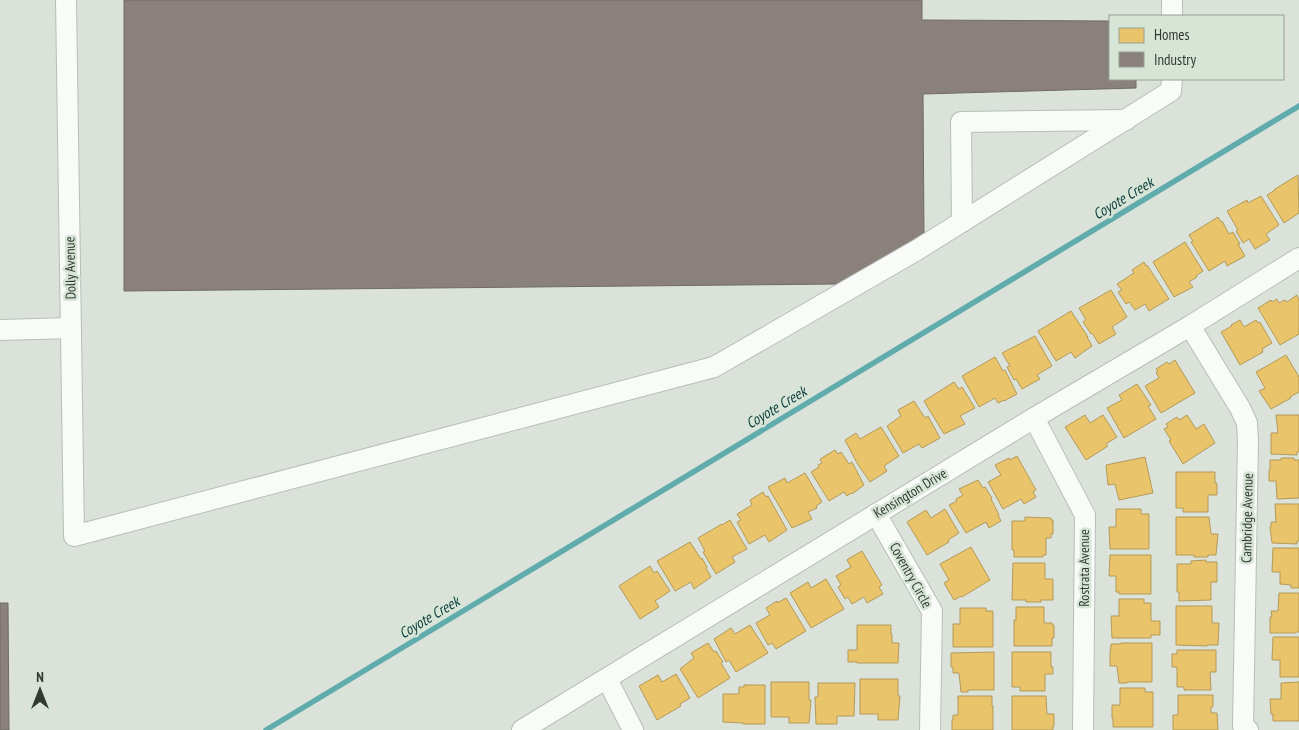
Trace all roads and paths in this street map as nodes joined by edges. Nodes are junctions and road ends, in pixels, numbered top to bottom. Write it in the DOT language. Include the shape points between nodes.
graph roads {
  1 [pos="66,0"];
  2 [pos="1172,0"];
  3 [pos="1172,15"];
  4 [pos="1172,80"];
  5 [pos="1126,120"];
  6 [pos="962,222"];
  7 [pos="1299,258"];
  8 [pos="1190,326"];
  9 [pos="71,328"];
  10 [pos="0,330"];
  11 [pos="1034,418"];
  12 [pos="876,514"];
  13 [pos="607,679"];
  14 [pos="1246,728"];
  15 [pos="522,730"];
  16 [pos="633,730"];
  17 [pos="930,730"];
  18 [pos="1083,730"];
  1 -- 9 [label="street, Dolly Avenue"];
  2 -- 3 [label="street"];
  4 -- 5 [label="street" via="1172,91"];
  5 -- 6 [label="street"];
  5 -- 6 [label="street" via="961,122"];
  6 -- 9 [label="street, Dolly Avenue" via="714,367 74,536"];
  7 -- 8 [label="street, Kensington Drive"];
  8 -- 11 [label="street, Kensington Drive"];
  8 -- 14 [label="street, Cambridge Avenue" via="1247,423"];
  9 -- 10 [label="street"];
  11 -- 12 [label="street, Kensington Drive"];
  11 -- 18 [label="street, Rostrata Avenue" via="1084,515"];
  12 -- 13 [label="street, Kensington Drive"];
  12 -- 17 [label="street, Coventry Circle" via="932,612"];
  13 -- 15 [label="street, Kensington Drive"];
  13 -- 16 [label="street"];
}
